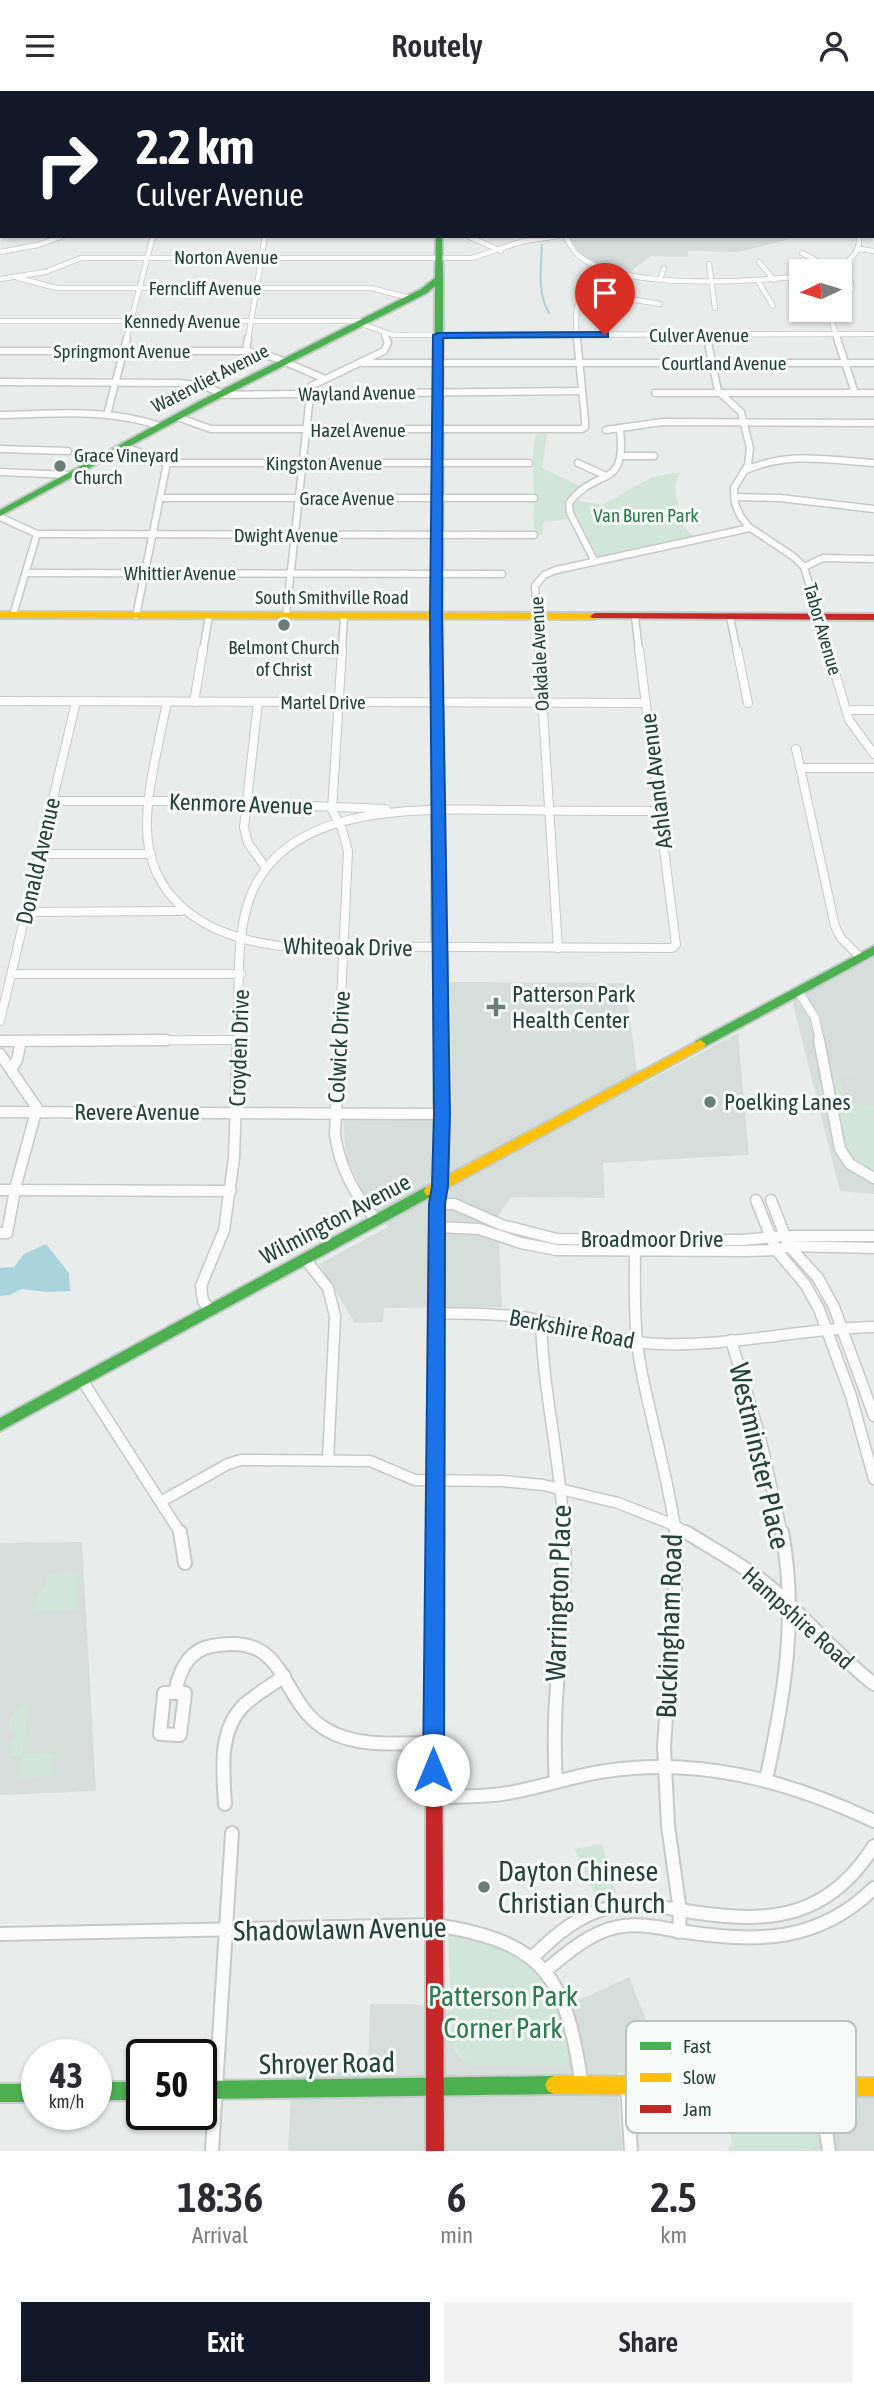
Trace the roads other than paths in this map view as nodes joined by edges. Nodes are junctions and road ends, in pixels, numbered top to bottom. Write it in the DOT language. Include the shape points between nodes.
graph roads {
  1 [pos="57,238"];
  2 [pos="153,238"];
  3 [pos="265,238"];
  4 [pos="439,238"];
  5 [pos="472,238"];
  6 [pos="544,238"];
  7 [pos="560,238"];
  8 [pos="566,238"];
  9 [pos="859,238"];
  10 [pos="859,249"];
  11 [pos="500,251"];
  12 [pos="874,251"];
  13 [pos="0,252"];
  14 [pos="802,253"];
  15 [pos="148,257"];
  16 [pos="261,257"];
  17 [pos="440,259"];
  18 [pos="814,259"];
  19 [pos="850,259"];
  20 [pos="759,262"];
  21 [pos="709,264"];
  22 [pos="664,268"];
  23 [pos="613,271"];
  24 [pos="17,277"];
  25 [pos="789,278"];
  26 [pos="0,279"];
  27 [pos="439,279"];
  28 [pos="660,279"];
  29 [pos="774,280"];
  30 [pos="758,281"];
  31 [pos="712,282"];
  32 [pos="140,288"];
  33 [pos="257,288"];
  34 [pos="587,292"];
  35 [pos="410,298"];
  36 [pos="660,304"];
  37 [pos="773,306"];
  38 [pos="715,308"];
  39 [pos="0,321"];
  40 [pos="131,321"];
  41 [pos="251,321"];
  42 [pos="362,322"];
  43 [pos="832,322"];
  44 [pos="384,334"];
  45 [pos="836,334"];
  46 [pos="874,334"];
  47 [pos="438,335"];
  48 [pos="576,335"];
  49 [pos="706,335"];
  50 [pos="0,351"];
  51 [pos="123,351"];
  52 [pos="246,351"];
  53 [pos="285,361"];
  54 [pos="363,363"];
  55 [pos="712,363"];
  56 [pos="845,363"];
  57 [pos="874,363"];
  58 [pos="438,364"];
  59 [pos="579,364"];
  60 [pos="323,378"];
  61 [pos="0,382"];
  62 [pos="115,382"];
  63 [pos="438,391"];
  64 [pos="582,391"];
  65 [pos="655,393"];
  66 [pos="720,393"];
  67 [pos="855,393"];
  68 [pos="874,393"];
  69 [pos="219,394"];
  70 [pos="310,394"];
  71 [pos="0,415"];
  72 [pos="107,415"];
  73 [pos="177,417"];
  74 [pos="744,422"];
  75 [pos="874,423"];
  76 [pos="160,426"];
  77 [pos="306,429"];
  78 [pos="438,430"];
  79 [pos="606,430"];
  80 [pos="620,430"];
  81 [pos="123,446"];
  82 [pos="0,449"];
  83 [pos="750,449"];
  84 [pos="68,451"];
  85 [pos="624,456"];
  86 [pos="654,456"];
  87 [pos="771,460"];
  88 [pos="167,463"];
  89 [pos="303,463"];
  90 [pos="438,463"];
  91 [pos="529,463"];
  92 [pos="578,463"];
  93 [pos="874,463"];
  94 [pos="0,472"];
  95 [pos="743,472"];
  96 [pos="70,475"];
  97 [pos="606,476"];
  98 [pos="734,497"];
  99 [pos="160,498"];
  100 [pos="299,498"];
  101 [pos="438,498"];
  102 [pos="534,498"];
  103 [pos="874,509"];
  104 [pos="0,515"];
  105 [pos="750,528"];
  106 [pos="37,534"];
  107 [pos="153,534"];
  108 [pos="295,535"];
  109 [pos="437,535"];
  110 [pos="534,535"];
  111 [pos="789,553"];
  112 [pos="823,558"];
  113 [pos="874,559"];
  114 [pos="595,562"];
  115 [pos="804,567"];
  116 [pos="26,573"];
  117 [pos="145,573"];
  118 [pos="290,574"];
  119 [pos="437,574"];
  120 [pos="502,574"];
  121 [pos="6,615"];
  122 [pos="436,615"];
  123 [pos="136,616"];
  124 [pos="209,616"];
  125 [pos="286,616"];
  126 [pos="344,616"];
  127 [pos="535,616"];
  128 [pos="635,617"];
  129 [pos="730,617"];
  130 [pos="819,617"];
  131 [pos="874,617"];
  132 [pos="0,701"];
  133 [pos="76,702"];
  134 [pos="167,702"];
  135 [pos="194,702"];
  136 [pos="258,702"];
  137 [pos="338,702"];
  138 [pos="437,702"];
  139 [pos="541,703"];
  140 [pos="646,703"];
  141 [pos="748,703"];
  142 [pos="846,710"];
  143 [pos="874,710"];
  144 [pos="796,749"];
  145 [pos="874,754"];
  146 [pos="800,768"];
  147 [pos="874,768"];
  148 [pos="149,800"];
  149 [pos="52,801"];
  150 [pos="246,804"];
  151 [pos="332,807"];
  152 [pos="434,810"];
  153 [pos="548,810"];
  154 [pos="659,811"];
  155 [pos="337,823"];
  156 [pos="40,854"];
  157 [pos="151,854"];
  158 [pos="266,868"];
  159 [pos="181,911"];
  160 [pos="26,912"];
  161 [pos="242,941"];
  162 [pos="676,944"];
  163 [pos="344,947"];
  164 [pos="441,948"];
  165 [pos="558,948"];
  166 [pos="874,950"];
  167 [pos="860,957"];
  168 [pos="12,974"];
  169 [pos="241,974"];
  170 [pos="3,990"];
  171 [pos="798,991"];
  172 [pos="0,1021"];
  173 [pos="240,1040"];
  174 [pos="0,1041"];
  175 [pos="21,1041"];
  176 [pos="0,1054"];
  177 [pos="11,1069"];
  178 [pos="0,1112"];
  179 [pos="36,1112"];
  180 [pos="237,1112"];
  181 [pos="336,1113"];
  182 [pos="442,1114"];
  183 [pos="874,1178"];
  184 [pos="440,1186"];
  185 [pos="0,1190"];
  186 [pos="15,1190"];
  187 [pos="231,1191"];
  188 [pos="756,1200"];
  189 [pos="771,1200"];
  190 [pos="437,1204"];
  191 [pos="376,1220"];
  192 [pos="437,1227"];
  193 [pos="4,1233"];
  194 [pos="874,1237"];
  195 [pos="786,1241"];
  196 [pos="772,1244"];
  197 [pos="635,1245"];
  198 [pos="874,1248"];
  199 [pos="305,1259"];
  200 [pos="210,1310"];
  201 [pos="437,1313"];
  202 [pos="541,1321"];
  203 [pos="842,1327"];
  204 [pos="874,1327"];
  205 [pos="827,1329"];
  206 [pos="731,1340"];
  207 [pos="638,1342"];
  208 [pos="82,1380"];
  209 [pos="874,1416"];
  210 [pos="0,1425"];
  211 [pos="328,1460"];
  212 [pos="874,1479"];
  213 [pos="436,1480"];
  214 [pos="561,1488"];
  215 [pos="162,1501"];
  216 [pos="674,1525"];
  217 [pos="185,1563"];
  218 [pos="790,1606"];
  219 [pos="284,1677"];
  220 [pos="874,1684"];
  221 [pos="175,1693"];
  222 [pos="433,1744"];
  223 [pos="665,1767"];
  224 [pos="766,1780"];
  225 [pos="556,1782"];
  226 [pos="433,1797"];
  227 [pos="225,1804"];
  228 [pos="874,1821"];
  229 [pos="232,1833"];
  230 [pos="874,1846"];
  231 [pos="874,1888"];
  232 [pos="680,1911"];
  233 [pos="435,1925"];
  234 [pos="227,1930"];
  235 [pos="679,1932"];
  236 [pos="0,1934"];
  237 [pos="532,1958"];
  238 [pos="545,1971"];
  239 [pos="435,2085"];
  240 [pos="626,2085"];
  241 [pos="582,2086"];
  242 [pos="856,2087"];
  243 [pos="874,2087"];
  244 [pos="217,2089"];
  245 [pos="21,2092"];
  246 [pos="0,2093"];
  247 [pos="214,2130"];
  248 [pos="630,2133"];
  249 [pos="826,2133"];
  250 [pos="212,2151"];
  251 [pos="435,2151"];
  252 [pos="631,2151"];
  253 [pos="829,2151"];
  1 -- 13 [label="street"];
  2 -- 15 [label="street"];
  3 -- 16 [label="street"];
  4 -- 17 [label="main road"];
  5 -- 11 [label="street"];
  6 -- 11 [label="street"];
  7 -- 11 [label="street"];
  8 -- 23 [label="street" via="582,258"];
  9 -- 10 [label="street"];
  10 -- 12 [label="street"];
  10 -- 19 [label="street"];
  11 -- 17 [label="street, Norton Avenue" via="486,259"];
  14 -- 18 [label="street"];
  15 -- 16 [label="street, Norton Avenue"];
  15 -- 24 [label="street, Norton Avenue" via="76,258 45,272"];
  15 -- 32 [label="street"];
  16 -- 17 [label="street, Norton Avenue"];
  16 -- 33 [label="street"];
  17 -- 27 [label="main road"];
  20 -- 29 [label="street"];
  21 -- 31 [label="street"];
  22 -- 28 [label="street"];
  23 -- 28 [label="street"];
  23 -- 34 [label="street"];
  24 -- 26 [label="street, Ferncliff Avenue"];
  24 -- 32 [label="street, Ferncliff Avenue" via="49,287"];
  25 -- 29 [label="street"];
  27 -- 35 [label="main road, Watervliet Avenue"];
  27 -- 47 [label="main road"];
  28 -- 31 [label="street"];
  29 -- 30 [label="street"];
  30 -- 31 [label="street"];
  30 -- 37 [label="street"];
  31 -- 38 [label="street"];
  32 -- 33 [label="street, Ferncliff Avenue"];
  32 -- 40 [label="street"];
  33 -- 35 [label="street, Ferncliff Avenue" via="371,288"];
  33 -- 41 [label="street"];
  34 -- 36 [label="street"];
  34 -- 48 [label="street" via="573,308"];
  35 -- 42 [label="main road, Watervliet Avenue"];
  39 -- 40 [label="street, Kennedy Avenue"];
  40 -- 41 [label="street, Kennedy Avenue"];
  40 -- 51 [label="street"];
  41 -- 42 [label="street, Kennedy Avenue"];
  41 -- 52 [label="street"];
  42 -- 44 [label="street, Culver Avenue"];
  42 -- 53 [label="main road, Watervliet Avenue"];
  43 -- 45 [label="street"];
  44 -- 47 [label="street, Culver Avenue"];
  44 -- 54 [label="street" via="386,349"];
  45 -- 46 [label="street, Culver Avenue"];
  45 -- 49 [label="street, Culver Avenue"];
  45 -- 56 [label="street"];
  47 -- 48 [label="street, Culver Avenue"];
  47 -- 58 [label="main road"];
  48 -- 49 [label="street, Culver Avenue"];
  48 -- 59 [label="street"];
  49 -- 55 [label="street"];
  50 -- 51 [label="street, Springmont Avenue"];
  51 -- 52 [label="street, Springmont Avenue"];
  51 -- 62 [label="street"];
  52 -- 53 [label="street, Springmont Avenue"];
  53 -- 60 [label="street, Springmont Avenue"];
  53 -- 69 [label="main road, Watervliet Avenue"];
  54 -- 58 [label="street, Courtland Avenue"];
  54 -- 60 [label="street"];
  55 -- 56 [label="street, Courtland Avenue"];
  55 -- 59 [label="street, Courtland Avenue"];
  55 -- 66 [label="street"];
  56 -- 57 [label="street, Courtland Avenue"];
  56 -- 67 [label="street"];
  58 -- 59 [label="street, Courtland Avenue"];
  58 -- 63 [label="main road"];
  59 -- 64 [label="street"];
  60 -- 70 [label="street" via="313,384"];
  61 -- 62 [label="street, Wayland Avenue"];
  62 -- 69 [label="street, Wayland Avenue" via="191,383"];
  62 -- 72 [label="street"];
  63 -- 64 [label="street, Wayland Avenue"];
  63 -- 70 [label="street, Wayland Avenue"];
  63 -- 78 [label="main road"];
  64 -- 78 [label="street, Hazel Avenue" via="584,428"];
  65 -- 66 [label="street"];
  66 -- 67 [label="street"];
  66 -- 74 [label="street" via="741,412"];
  67 -- 68 [label="street"];
  69 -- 70 [label="street, Wayland Avenue"];
  69 -- 73 [label="main road, Watervliet Avenue"];
  70 -- 77 [label="street"];
  71 -- 72 [label="street"];
  72 -- 76 [label="street"];
  73 -- 76 [label="main road, Watervliet Avenue"];
  73 -- 77 [label="street, Hazel Avenue" via="205,429"];
  74 -- 75 [label="street"];
  74 -- 80 [label="street" via="662,422"];
  74 -- 83 [label="street"];
  76 -- 81 [label="main road, Watervliet Avenue"];
  77 -- 78 [label="street, Hazel Avenue"];
  77 -- 89 [label="street"];
  78 -- 90 [label="main road"];
  79 -- 80 [label="street"];
  80 -- 85 [label="street"];
  81 -- 88 [label="street, Kingston Avenue"];
  81 -- 96 [label="main road, Watervliet Avenue"];
  82 -- 84 [label="street"];
  83 -- 87 [label="street"];
  83 -- 95 [label="street"];
  85 -- 86 [label="street"];
  85 -- 97 [label="street" via="620,467"];
  87 -- 93 [label="street" via="808,457"];
  87 -- 95 [label="street"];
  88 -- 89 [label="street, Kingston Avenue"];
  88 -- 99 [label="street"];
  89 -- 90 [label="street, Kingston Avenue"];
  89 -- 100 [label="street"];
  90 -- 91 [label="street, Kingston Avenue"];
  90 -- 101 [label="main road"];
  92 -- 97 [label="street"];
  94 -- 96 [label="street"];
  95 -- 98 [label="street" via="735,483"];
  96 -- 104 [label="main road, Watervliet Avenue"];
  97 -- 114 [label="street" via="576,493 569,503"];
  98 -- 103 [label="street"];
  98 -- 105 [label="street, Tabor Avenue"];
  99 -- 100 [label="street, Grace Avenue"];
  99 -- 107 [label="street"];
  100 -- 101 [label="street, Grace Avenue"];
  100 -- 108 [label="street"];
  101 -- 102 [label="street, Grace Avenue"];
  101 -- 109 [label="main road"];
  104 -- 106 [label="street"];
  105 -- 111 [label="street, Tabor Avenue"];
  105 -- 114 [label="street, Oakdale Avenue"];
  106 -- 107 [label="street, Dwight Avenue"];
  106 -- 116 [label="street"];
  107 -- 108 [label="street, Dwight Avenue"];
  107 -- 117 [label="street"];
  108 -- 109 [label="street, Dwight Avenue"];
  108 -- 118 [label="street"];
  109 -- 110 [label="street, Dwight Avenue"];
  109 -- 119 [label="main road"];
  111 -- 112 [label="street"];
  111 -- 115 [label="street, Tabor Avenue"];
  112 -- 113 [label="street"];
  112 -- 115 [label="street"];
  114 -- 127 [label="street, Oakdale Avenue" via="556,570 540,579 534,592"];
  115 -- 130 [label="street, Tabor Avenue"];
  116 -- 117 [label="street, Whittier Avenue"];
  116 -- 121 [label="street"];
  117 -- 118 [label="street, Whittier Avenue"];
  117 -- 123 [label="street"];
  118 -- 119 [label="street, Whittier Avenue"];
  118 -- 125 [label="street"];
  119 -- 120 [label="street, Whittier Avenue"];
  119 -- 122 [label="main road"];
  121 -- 123 [label="main road, South Smithville Road"];
  122 -- 126 [label="main road, South Smithville Road"];
  122 -- 127 [label="main road, South Smithville Road"];
  122 -- 138 [label="main road"];
  123 -- 124 [label="main road, South Smithville Road"];
  124 -- 125 [label="main road, South Smithville Road"];
  124 -- 135 [label="street"];
  125 -- 126 [label="main road, South Smithville Road"];
  126 -- 137 [label="street, Colwick Drive"];
  127 -- 128 [label="main road, South Smithville Road"];
  127 -- 139 [label="street, Oakdale Avenue"];
  128 -- 129 [label="main road, South Smithville Road"];
  128 -- 140 [label="street, Ashland Avenue"];
  129 -- 130 [label="main road, South Smithville Road"];
  129 -- 141 [label="street"];
  130 -- 131 [label="main road, South Smithville Road"];
  130 -- 142 [label="street, Tabor Avenue"];
  132 -- 133 [label="street, Martel Drive"];
  133 -- 134 [label="street, Martel Drive"];
  133 -- 149 [label="street, Donald Avenue"];
  134 -- 135 [label="street, Martel Drive"];
  134 -- 148 [label="street"];
  135 -- 136 [label="street, Martel Drive"];
  136 -- 137 [label="street, Martel Drive"];
  136 -- 150 [label="street"];
  137 -- 138 [label="street, Martel Drive"];
  137 -- 151 [label="street, Colwick Drive"];
  138 -- 139 [label="street, Martel Drive"];
  138 -- 152 [label="main road"];
  139 -- 140 [label="street, Martel Drive"];
  139 -- 153 [label="street, Oakdale Avenue"];
  140 -- 154 [label="street, Ashland Avenue"];
  142 -- 143 [label="street"];
  142 -- 145 [label="street, Tabor Avenue"];
  144 -- 146 [label="street"];
  146 -- 147 [label="street"];
  146 -- 167 [label="street" via="835,926"];
  148 -- 149 [label="street, Kenmore Avenue"];
  148 -- 150 [label="street, Kenmore Avenue"];
  148 -- 157 [label="street"];
  149 -- 156 [label="street, Donald Avenue"];
  150 -- 151 [label="street, Kenmore Avenue"];
  150 -- 158 [label="street" via="245,835"];
  151 -- 152 [label="street, Kenmore Avenue"];
  151 -- 155 [label="street, Colwick Drive"];
  152 -- 153 [label="street, Kenmore Avenue"];
  152 -- 155 [label="street, Kenmore Avenue"];
  152 -- 164 [label="main road"];
  153 -- 154 [label="street, Kenmore Avenue"];
  153 -- 165 [label="street, Oakdale Avenue"];
  154 -- 162 [label="street, Ashland Avenue"];
  155 -- 158 [label="street, Croyden Drive" via="292,845"];
  155 -- 163 [label="street, Colwick Drive" via="348,851"];
  156 -- 157 [label="street"];
  156 -- 160 [label="street, Donald Avenue"];
  157 -- 159 [label="street"];
  158 -- 161 [label="street, Croyden Drive" via="248,901"];
  159 -- 160 [label="street"];
  159 -- 161 [label="street, Whiteoak Drive"];
  160 -- 168 [label="street, Donald Avenue"];
  161 -- 163 [label="street, Whiteoak Drive"];
  161 -- 169 [label="street, Croyden Drive"];
  162 -- 165 [label="street, Whiteoak Drive" via="669,949"];
  163 -- 164 [label="street, Whiteoak Drive"];
  163 -- 181 [label="street, Colwick Drive"];
  164 -- 165 [label="street, Whiteoak Drive"];
  164 -- 182 [label="main road"];
  166 -- 167 [label="main road, Wilmington Avenue"];
  167 -- 171 [label="main road, Wilmington Avenue"];
  168 -- 169 [label="street"];
  168 -- 170 [label="street, Donald Avenue"];
  169 -- 173 [label="street, Croyden Drive"];
  170 -- 172 [label="street, Donald Avenue"];
  171 -- 183 [label="street" via="815,1018 840,1149 850,1164"];
  171 -- 184 [label="main road, Wilmington Avenue"];
  173 -- 175 [label="street"];
  173 -- 180 [label="street, Croyden Drive"];
  174 -- 175 [label="street"];
  175 -- 177 [label="street"];
  176 -- 177 [label="street"];
  177 -- 179 [label="street"];
  178 -- 179 [label="street, Revere Avenue"];
  179 -- 180 [label="street, Revere Avenue"];
  179 -- 186 [label="street"];
  180 -- 181 [label="street, Revere Avenue"];
  180 -- 187 [label="street, Croyden Drive"];
  181 -- 182 [label="street, Revere Avenue"];
  181 -- 191 [label="street, Colwick Drive" via="340,1163 355,1194"];
  182 -- 184 [label="main road"];
  184 -- 190 [label="main road"];
  184 -- 191 [label="main road, Wilmington Avenue"];
  185 -- 186 [label="street"];
  186 -- 187 [label="street"];
  186 -- 193 [label="street"];
  187 -- 200 [label="street, Croyden Drive" via="220,1243 201,1286"];
  188 -- 196 [label="street"];
  189 -- 195 [label="street"];
  190 -- 192 [label="main road"];
  190 -- 197 [label="street, Broadmoor Drive" via="454,1204 539,1236"];
  191 -- 199 [label="main road, Wilmington Avenue"];
  192 -- 197 [label="street, Broadmoor Drive" via="479,1229 556,1250"];
  192 -- 201 [label="main road"];
  194 -- 195 [label="street, Broadmoor Drive"];
  195 -- 196 [label="street, Broadmoor Drive"];
  195 -- 198 [label="street, Broadmoor Drive"];
  195 -- 203 [label="street" via="825,1288"];
  196 -- 197 [label="street, Broadmoor Drive"];
  196 -- 205 [label="street" via="811,1292"];
  197 -- 207 [label="street, Buckingham Road"];
  199 -- 200 [label="main road, Wilmington Avenue"];
  199 -- 211 [label="street" via="328,1287 335,1316"];
  200 -- 208 [label="main road, Wilmington Avenue"];
  201 -- 202 [label="street, Berkshire Road"];
  201 -- 213 [label="main road"];
  202 -- 207 [label="street, Berkshire Road"];
  202 -- 214 [label="street, Warrington Place" via="544,1382"];
  203 -- 204 [label="street, Berkshire Road"];
  203 -- 205 [label="street, Berkshire Road"];
  203 -- 209 [label="street"];
  205 -- 206 [label="street, Berkshire Road"];
  205 -- 212 [label="street"];
  206 -- 207 [label="street, Berkshire Road"];
  206 -- 218 [label="street, Westminster Place" via="766,1460"];
  207 -- 216 [label="street, Buckingham Road"];
  208 -- 210 [label="main road, Wilmington Avenue"];
  208 -- 215 [label="street"];
  211 -- 213 [label="street, Hampshire Road" via="370,1461 407,1478"];
  211 -- 215 [label="street, Hampshire Road" via="233,1462"];
  213 -- 214 [label="street, Hampshire Road"];
  213 -- 222 [label="main road"];
  214 -- 216 [label="street, Hampshire Road"];
  214 -- 225 [label="street, Warrington Place" via="564,1544 554,1691"];
  215 -- 217 [label="street" via="182,1535"];
  216 -- 218 [label="street, Hampshire Road" via="726,1555"];
  216 -- 223 [label="street, Buckingham Road"];
  218 -- 220 [label="street, Hampshire Road"];
  218 -- 224 [label="street, Westminster Place" via="782,1698"];
  219 -- 221 [label="street" via="263,1650 250,1645 218,1645 192,1654 180,1671"];
  219 -- 222 [label="street" via="306,1716 330,1732 361,1742"];
  219 -- 227 [label="street" via="244,1706 230,1724"];
  222 -- 226 [label="main road"];
  223 -- 224 [label="street"];
  223 -- 225 [label="street" via="616,1770"];
  223 -- 232 [label="street, Buckingham Road"];
  224 -- 228 [label="street"];
  225 -- 226 [label="street" via="488,1795"];
  226 -- 233 [label="main road"];
  229 -- 234 [label="street"];
  230 -- 232 [label="street" via="864,1865 837,1894 807,1908 751,1917"];
  231 -- 235 [label="street" via="849,1912 795,1934 733,1938"];
  232 -- 235 [label="street, Buckingham Road"];
  232 -- 237 [label="street" via="641,1904 600,1909 560,1931"];
  233 -- 234 [label="street, Shadowlawn Avenue"];
  233 -- 237 [label="street, Shadowlawn Avenue" via="486,1932"];
  233 -- 239 [label="main road"];
  234 -- 236 [label="street, Shadowlawn Avenue"];
  234 -- 244 [label="street"];
  235 -- 238 [label="street" via="642,1925 607,1930 583,1941"];
  237 -- 238 [label="street, Shadowlawn Avenue"];
  238 -- 241 [label="street, Shadowlawn Avenue" via="574,2028"];
  239 -- 241 [label="main road, Shroyer Road"];
  239 -- 244 [label="main road, Shroyer Road"];
  239 -- 251 [label="main road"];
  240 -- 241 [label="main road, Shroyer Road"];
  242 -- 243 [label="main road, Shroyer Road"];
  245 -- 246 [label="main road"];
  247 -- 250 [label="street"];
  248 -- 252 [label="street"];
  249 -- 253 [label="street"];
}
